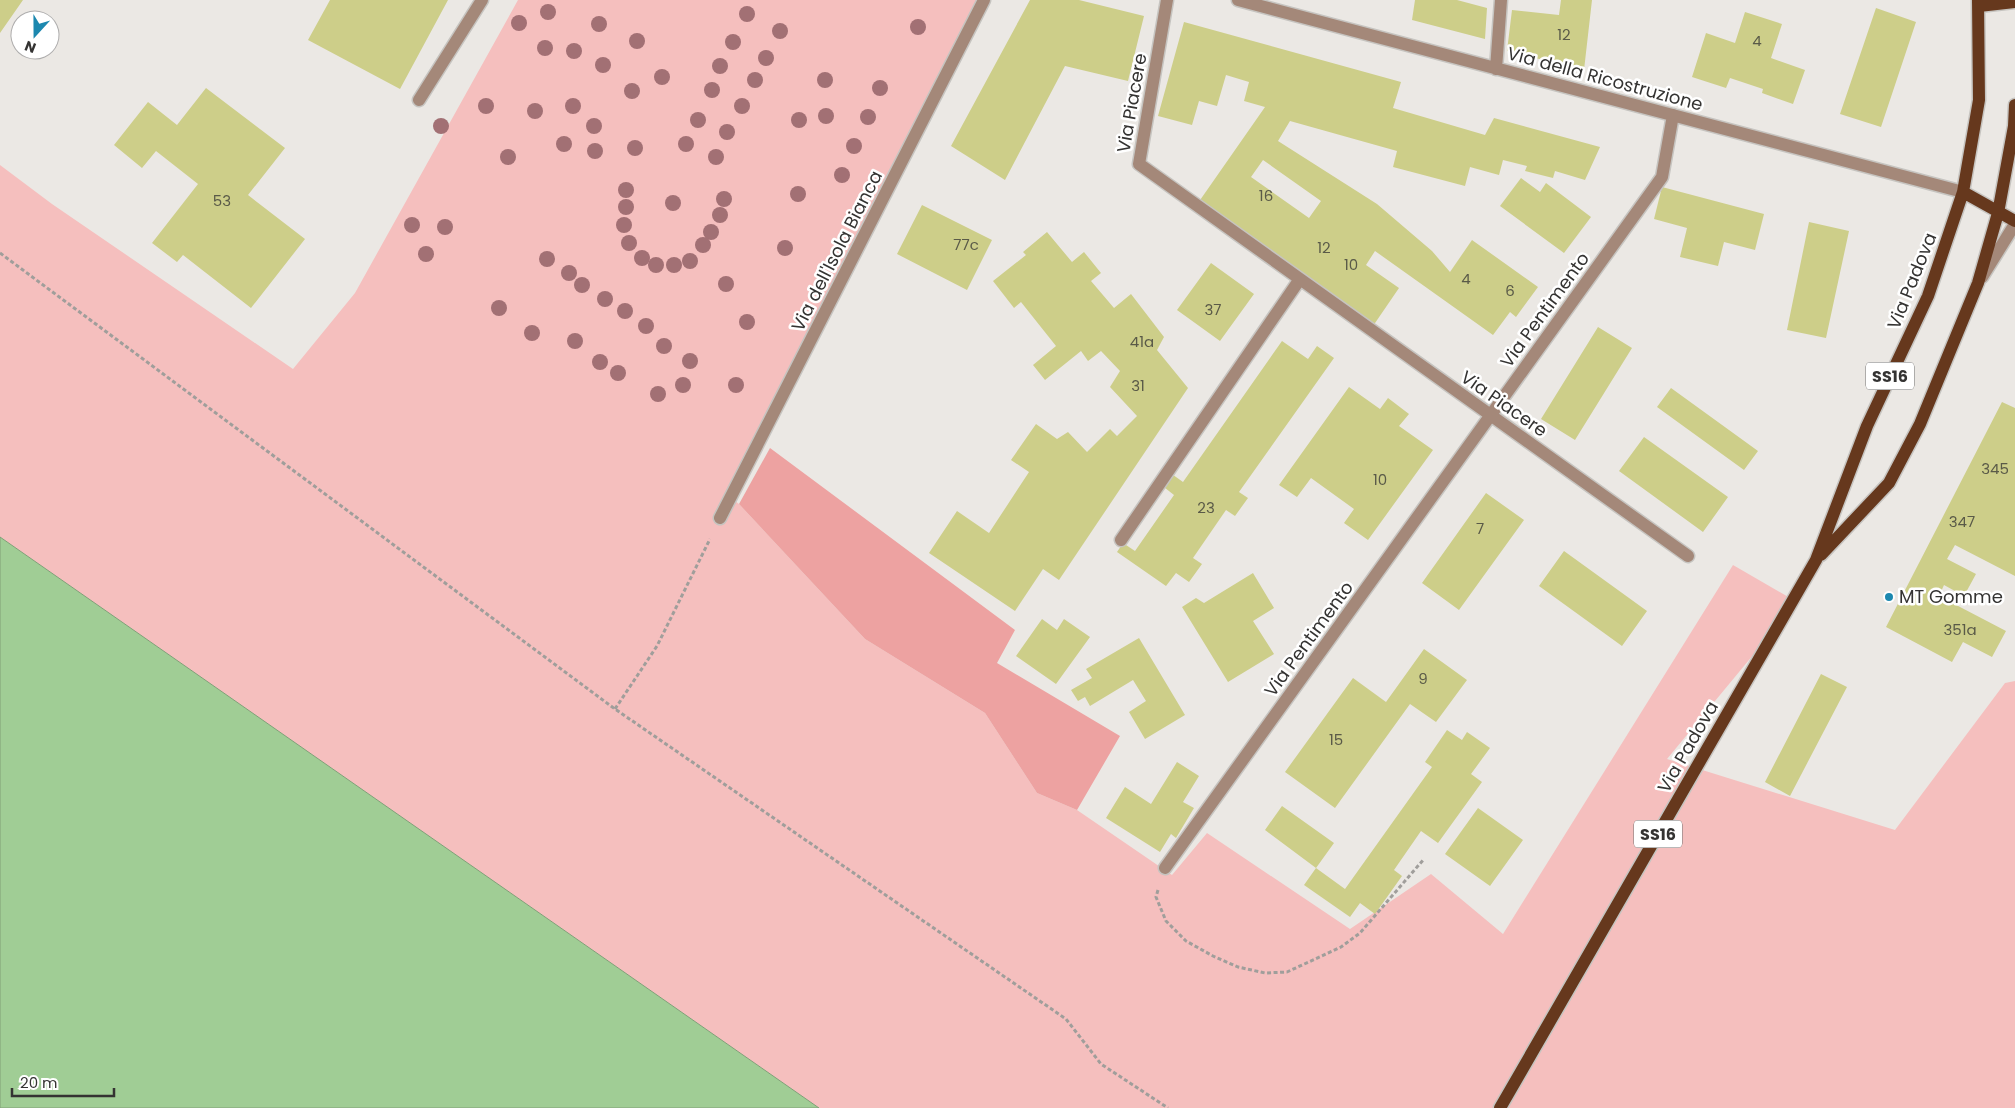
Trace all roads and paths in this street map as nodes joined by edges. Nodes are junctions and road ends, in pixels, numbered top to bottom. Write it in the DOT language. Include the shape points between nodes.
graph roads {
  1 [pos="482,0"];
  2 [pos="984,0"];
  3 [pos="1167,0"];
  4 [pos="1238,0"];
  5 [pos="1501,0"];
  6 [pos="2015,2"];
  7 [pos="1978,3"];
  8 [pos="1496,68"];
  9 [pos="419,100"];
  10 [pos="2015,105"];
  11 [pos="1673,115"];
  12 [pos="1963,192"];
  13 [pos="1998,212"];
  14 [pos="2015,223"];
  15 [pos="0,252"];
  16 [pos="1300,280"];
  17 [pos="1978,283"];
  18 [pos="1491,416"];
  19 [pos="720,518"];
  20 [pos="1121,540"];
  21 [pos="1688,556"];
  22 [pos="1816,560"];
  23 [pos="615,709"];
  24 [pos="1424,859"];
  25 [pos="1165,868"];
  26 [pos="1168,1108"];
  27 [pos="1500,1108"];
  1 -- 9 [label="street"];
  2 -- 19 [label="street, Via dell'Isola Bianca"];
  3 -- 16 [label="street, Via Piacere" via="1139,164"];
  4 -- 8 [label="street, Via della Ricostruzione"];
  5 -- 8 [label="street"];
  6 -- 7 [label="main road"];
  7 -- 12 [label="main road, Via Padova / SS16" via="1979,100"];
  8 -- 11 [label="street, Via della Ricostruzione"];
  10 -- 13 [label="main road, Via Padova"];
  11 -- 12 [label="street, Via della Ricostruzione"];
  11 -- 18 [label="street, Via Pentimento" via="1662,177"];
  12 -- 13 [label="main road"];
  12 -- 22 [label="main road, Via Padova / SS16" via="1928,296 1867,426"];
  13 -- 14 [label="main road"];
  13 -- 17 [label="main road, Via Padova / SS16"];
  14 -- 17 [label="street"];
  15 -- 23 [label="path"];
  16 -- 18 [label="street, Via Piacere"];
  16 -- 20 [label="street"];
  17 -- 22 [label="main road, Via Padova / SS16" via="1920,424 1889,483"];
  18 -- 21 [label="street, Via Piacere"];
  18 -- 25 [label="street, Via Pentimento"];
  19 -- 23 [label="path" via="657,646"];
  22 -- 27 [label="main road, Via Padova / SS16"];
  23 -- 26 [label="path" via="1066,1019 1101,1064"];
  24 -- 25 [label="path" via="1360,933 1341,946 1287,972 1265,973 1238,967 1213,956 1186,941 1166,921 1156,897"];
}
